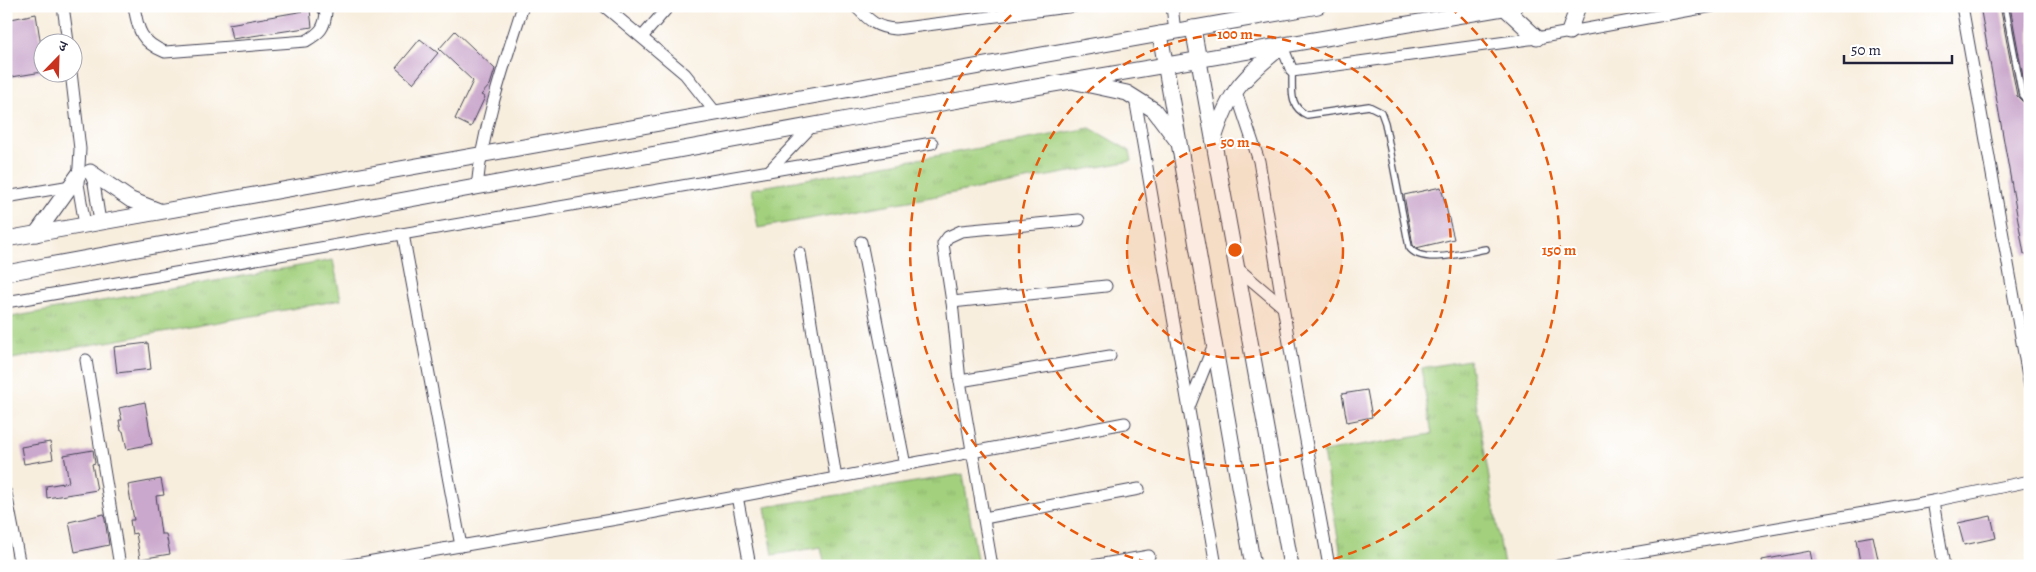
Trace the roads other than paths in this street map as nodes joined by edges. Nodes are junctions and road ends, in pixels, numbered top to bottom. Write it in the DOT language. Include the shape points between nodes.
graph roads {
  1 [pos="64,6"];
  2 [pos="134,6"];
  3 [pos="321,6"];
  4 [pos="523,6"];
  5 [pos="604,6"];
  6 [pos="669,6"];
  7 [pos="855,6"];
  8 [pos="1075,6"];
  9 [pos="1172,6"];
  10 [pos="1318,6"];
  11 [pos="1578,6"];
  12 [pos="1713,6"];
  13 [pos="1962,6"];
  14 [pos="2005,6"];
  15 [pos="1510,7"];
  16 [pos="1054,8"];
  17 [pos="1193,28"];
  18 [pos="67,32"];
  19 [pos="1569,32"];
  20 [pos="1168,33"];
  21 [pos="642,37"];
  22 [pos="1537,38"];
  23 [pos="1282,46"];
  24 [pos="1199,60"];
  25 [pos="1166,66"];
  26 [pos="1292,71"];
  27 [pos="1072,81"];
  28 [pos="72,82"];
  29 [pos="1235,89"];
  30 [pos="1134,98"];
  31 [pos="2030,104"];
  32 [pos="716,113"];
  33 [pos="812,126"];
  34 [pos="1214,141"];
  35 [pos="932,143"];
  36 [pos="1180,146"];
  37 [pos="480,155"];
  38 [pos="770,171"];
  39 [pos="80,177"];
  40 [pos="477,187"];
  41 [pos="6,197"];
  42 [pos="159,212"];
  43 [pos="1079,220"];
  44 [pos="93,223"];
  45 [pos="36,234"];
  46 [pos="403,234"];
  47 [pos="6,239"];
  48 [pos="861,242"];
  49 [pos="1486,249"];
  50 [pos="800,253"];
  51 [pos="1236,267"];
  52 [pos="6,272"];
  53 [pos="1106,286"];
  54 [pos="6,302"];
  55 [pos="952,302"];
  56 [pos="1283,307"];
  57 [pos="1214,344"];
  58 [pos="1110,356"];
  59 [pos="86,360"];
  60 [pos="960,382"];
  61 [pos="2030,387"];
  62 [pos="1189,407"];
  63 [pos="1126,423"];
  64 [pos="973,452"];
  65 [pos="905,464"];
  66 [pos="836,478"];
  67 [pos="2030,481"];
  68 [pos="1139,490"];
  69 [pos="6,493"];
  70 [pos="737,496"];
  71 [pos="1932,501"];
  72 [pos="984,518"];
  73 [pos="461,546"];
  74 [pos="1149,556"];
  75 [pos="20,566"];
  76 [pos="120,566"];
  77 [pos="344,566"];
  78 [pos="750,566"];
  79 [pos="992,566"];
  80 [pos="1092,566"];
  81 [pos="1216,566"];
  82 [pos="1253,566"];
  83 [pos="1291,566"];
  84 [pos="1329,566"];
  85 [pos="1558,566"];
  86 [pos="1944,566"];
  1 -- 18 [label="street"];
  2 -- 3 [label="street" via="137,26 148,45 165,52 306,41 321,32 325,23 326,12"];
  4 -- 37 [label="street"];
  5 -- 21 [label="street"];
  6 -- 21 [label="street"];
  7 -- 16 [label="street" via="873,25 882,29"];
  8 -- 16 [label="street"];
  9 -- 20 [label="street"];
  10 -- 17 [label="street"];
  11 -- 19 [label="street"];
  12 -- 19 [label="street"];
  13 -- 61 [label="street"];
  14 -- 31 [label="lane" via="2022,95"];
  15 -- 22 [label="street"];
  15 -- 23 [label="street"];
  17 -- 20 [label="street"];
  17 -- 24 [label="street"];
  19 -- 22 [label="street"];
  20 -- 25 [label="street"];
  20 -- 32 [label="street"];
  21 -- 32 [label="street" via="685,74"];
  22 -- 26 [label="street"];
  23 -- 24 [label="street"];
  23 -- 26 [label="street"];
  23 -- 29 [label="street"];
  24 -- 25 [label="street"];
  24 -- 34 [label="street"];
  25 -- 27 [label="street"];
  25 -- 36 [label="street"];
  26 -- 49 [label="lane" via="1294,104 1307,115 1369,106 1381,112 1413,253 1440,256"];
  27 -- 30 [label="street" via="1127,93"];
  27 -- 33 [label="street"];
  28 -- 39 [label="street"];
  29 -- 34 [label="street" via="1222,113"];
  29 -- 56 [label="street" via="1259,161"];
  30 -- 36 [label="street" via="1154,110"];
  30 -- 62 [label="street"];
  32 -- 37 [label="street"];
  33 -- 38 [label="street"];
  33 -- 40 [label="street"];
  34 -- 51 [label="street"];
  35 -- 38 [label="street"];
  36 -- 57 [label="street"];
  37 -- 40 [label="street"];
  37 -- 42 [label="street"];
  38 -- 46 [label="street"];
  39 -- 41 [label="street"];
  39 -- 42 [label="street"];
  39 -- 44 [label="street" via="78,184"];
  39 -- 45 [label="street"];
  40 -- 52 [label="street"];
  42 -- 44 [label="street"];
  43 -- 55 [label="street" via="954,233 943,244"];
  44 -- 45 [label="street"];
  45 -- 47 [label="street"];
  46 -- 54 [label="street"];
  46 -- 73 [label="street"];
  48 -- 65 [label="street"];
  50 -- 66 [label="street"];
  51 -- 56 [label="street"];
  51 -- 83 [label="street"];
  53 -- 55 [label="street"];
  55 -- 60 [label="street"];
  56 -- 84 [label="street"];
  57 -- 62 [label="street"];
  57 -- 82 [label="street"];
  58 -- 60 [label="street"];
  59 -- 76 [label="street"];
  60 -- 64 [label="street"];
  62 -- 81 [label="street"];
  63 -- 64 [label="street"];
  64 -- 65 [label="street"];
  64 -- 72 [label="street"];
  65 -- 66 [label="street"];
  66 -- 70 [label="street"];
  67 -- 71 [label="street"];
  68 -- 72 [label="street"];
  69 -- 75 [label="street"];
  70 -- 73 [label="street"];
  70 -- 78 [label="street"];
  71 -- 85 [label="street"];
  71 -- 86 [label="street"];
  72 -- 79 [label="street"];
  73 -- 77 [label="street"];
  74 -- 80 [label="street"];
}
